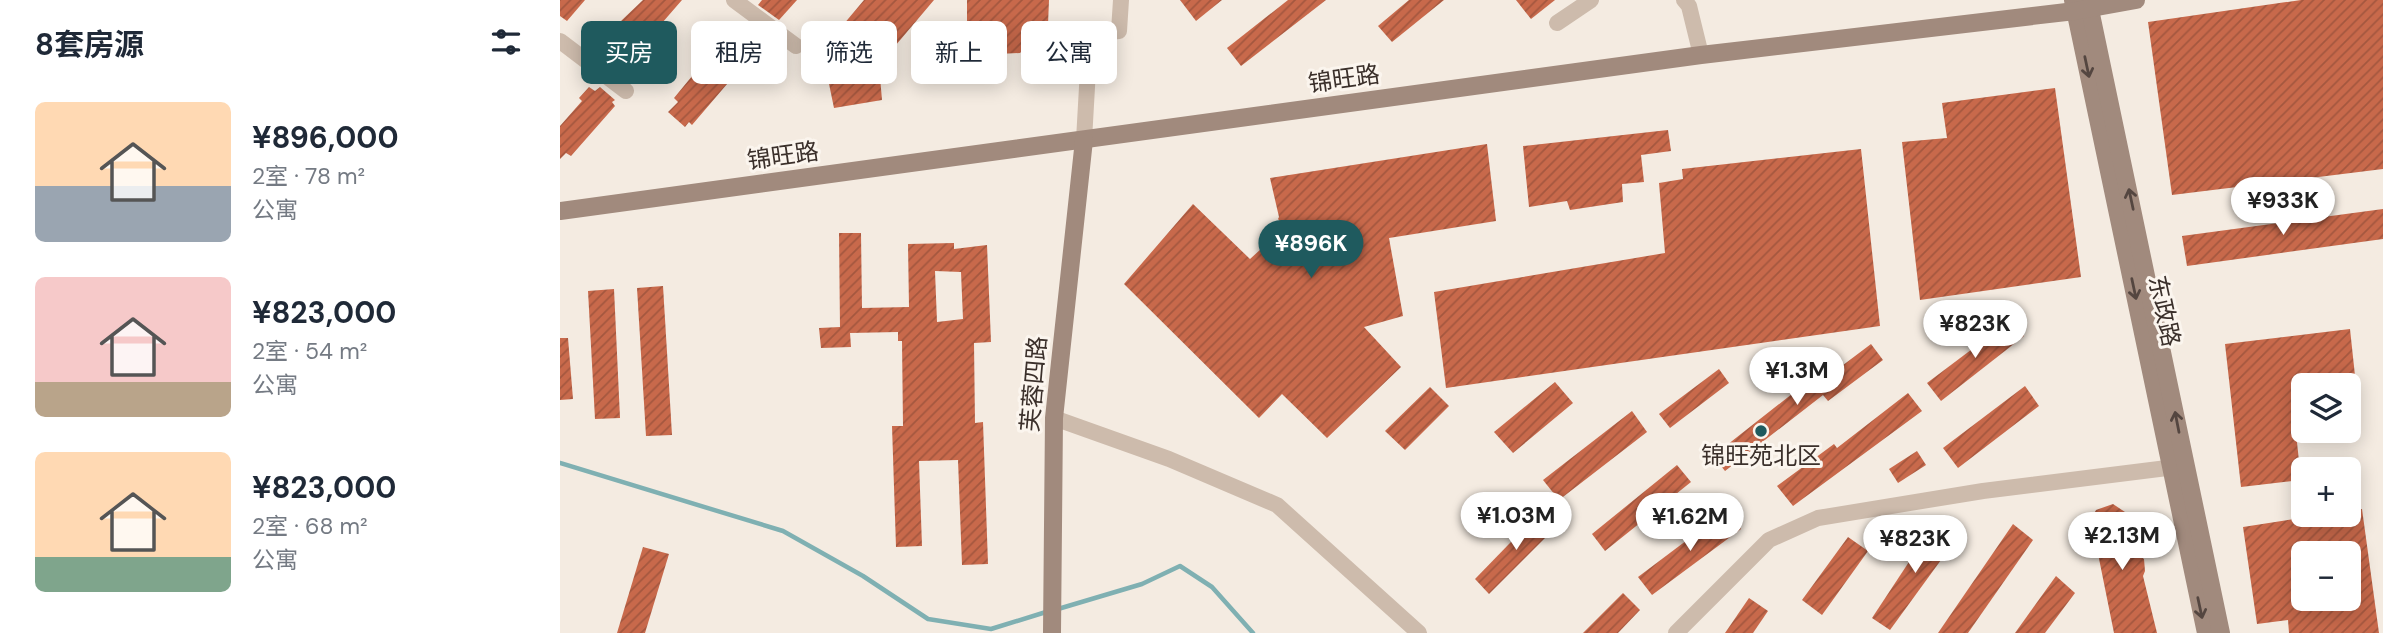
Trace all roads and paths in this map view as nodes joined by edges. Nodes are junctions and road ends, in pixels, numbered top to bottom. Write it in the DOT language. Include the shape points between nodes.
graph roads {
  1 [pos="734,0"];
  2 [pos="1121,0"];
  3 [pos="1591,0"];
  4 [pos="1684,0"];
  5 [pos="2136,0"];
  6 [pos="2081,4"];
  7 [pos="1557,23"];
  8 [pos="560,41"];
  9 [pos="796,46"];
  10 [pos="1701,55"];
  11 [pos="626,91"];
  12 [pos="1084,140"];
  13 [pos="560,211"];
  14 [pos="1054,418"];
  15 [pos="2178,467"];
  16 [pos="1052,633"];
  17 [pos="1419,633"];
  18 [pos="1676,633"];
  19 [pos="2206,633"];
  20 [pos="2221,633"];
  1 -- 9 [label="street"];
  2 -- 12 [label="street" via="1119,31 1090,34"];
  3 -- 7 [label="street"];
  4 -- 10 [label="street"];
  5 -- 6 [label="street, 锦旺路"];
  6 -- 10 [label="street, 锦旺路"];
  6 -- 15 [label="street, 东政路"];
  8 -- 11 [label="street"];
  10 -- 12 [label="street, 锦旺路"];
  12 -- 13 [label="street, 锦旺路"];
  12 -- 14 [label="street, 芙蓉四路"];
  14 -- 16 [label="street, 芙蓉四路"];
  14 -- 17 [label="street" via="1169,459 1277,505"];
  15 -- 18 [label="street" via="1983,491 1818,518 1769,540"];
  15 -- 19 [label="street, 东政路, one-way"];
  15 -- 20 [label="street, 东政路"];
}
